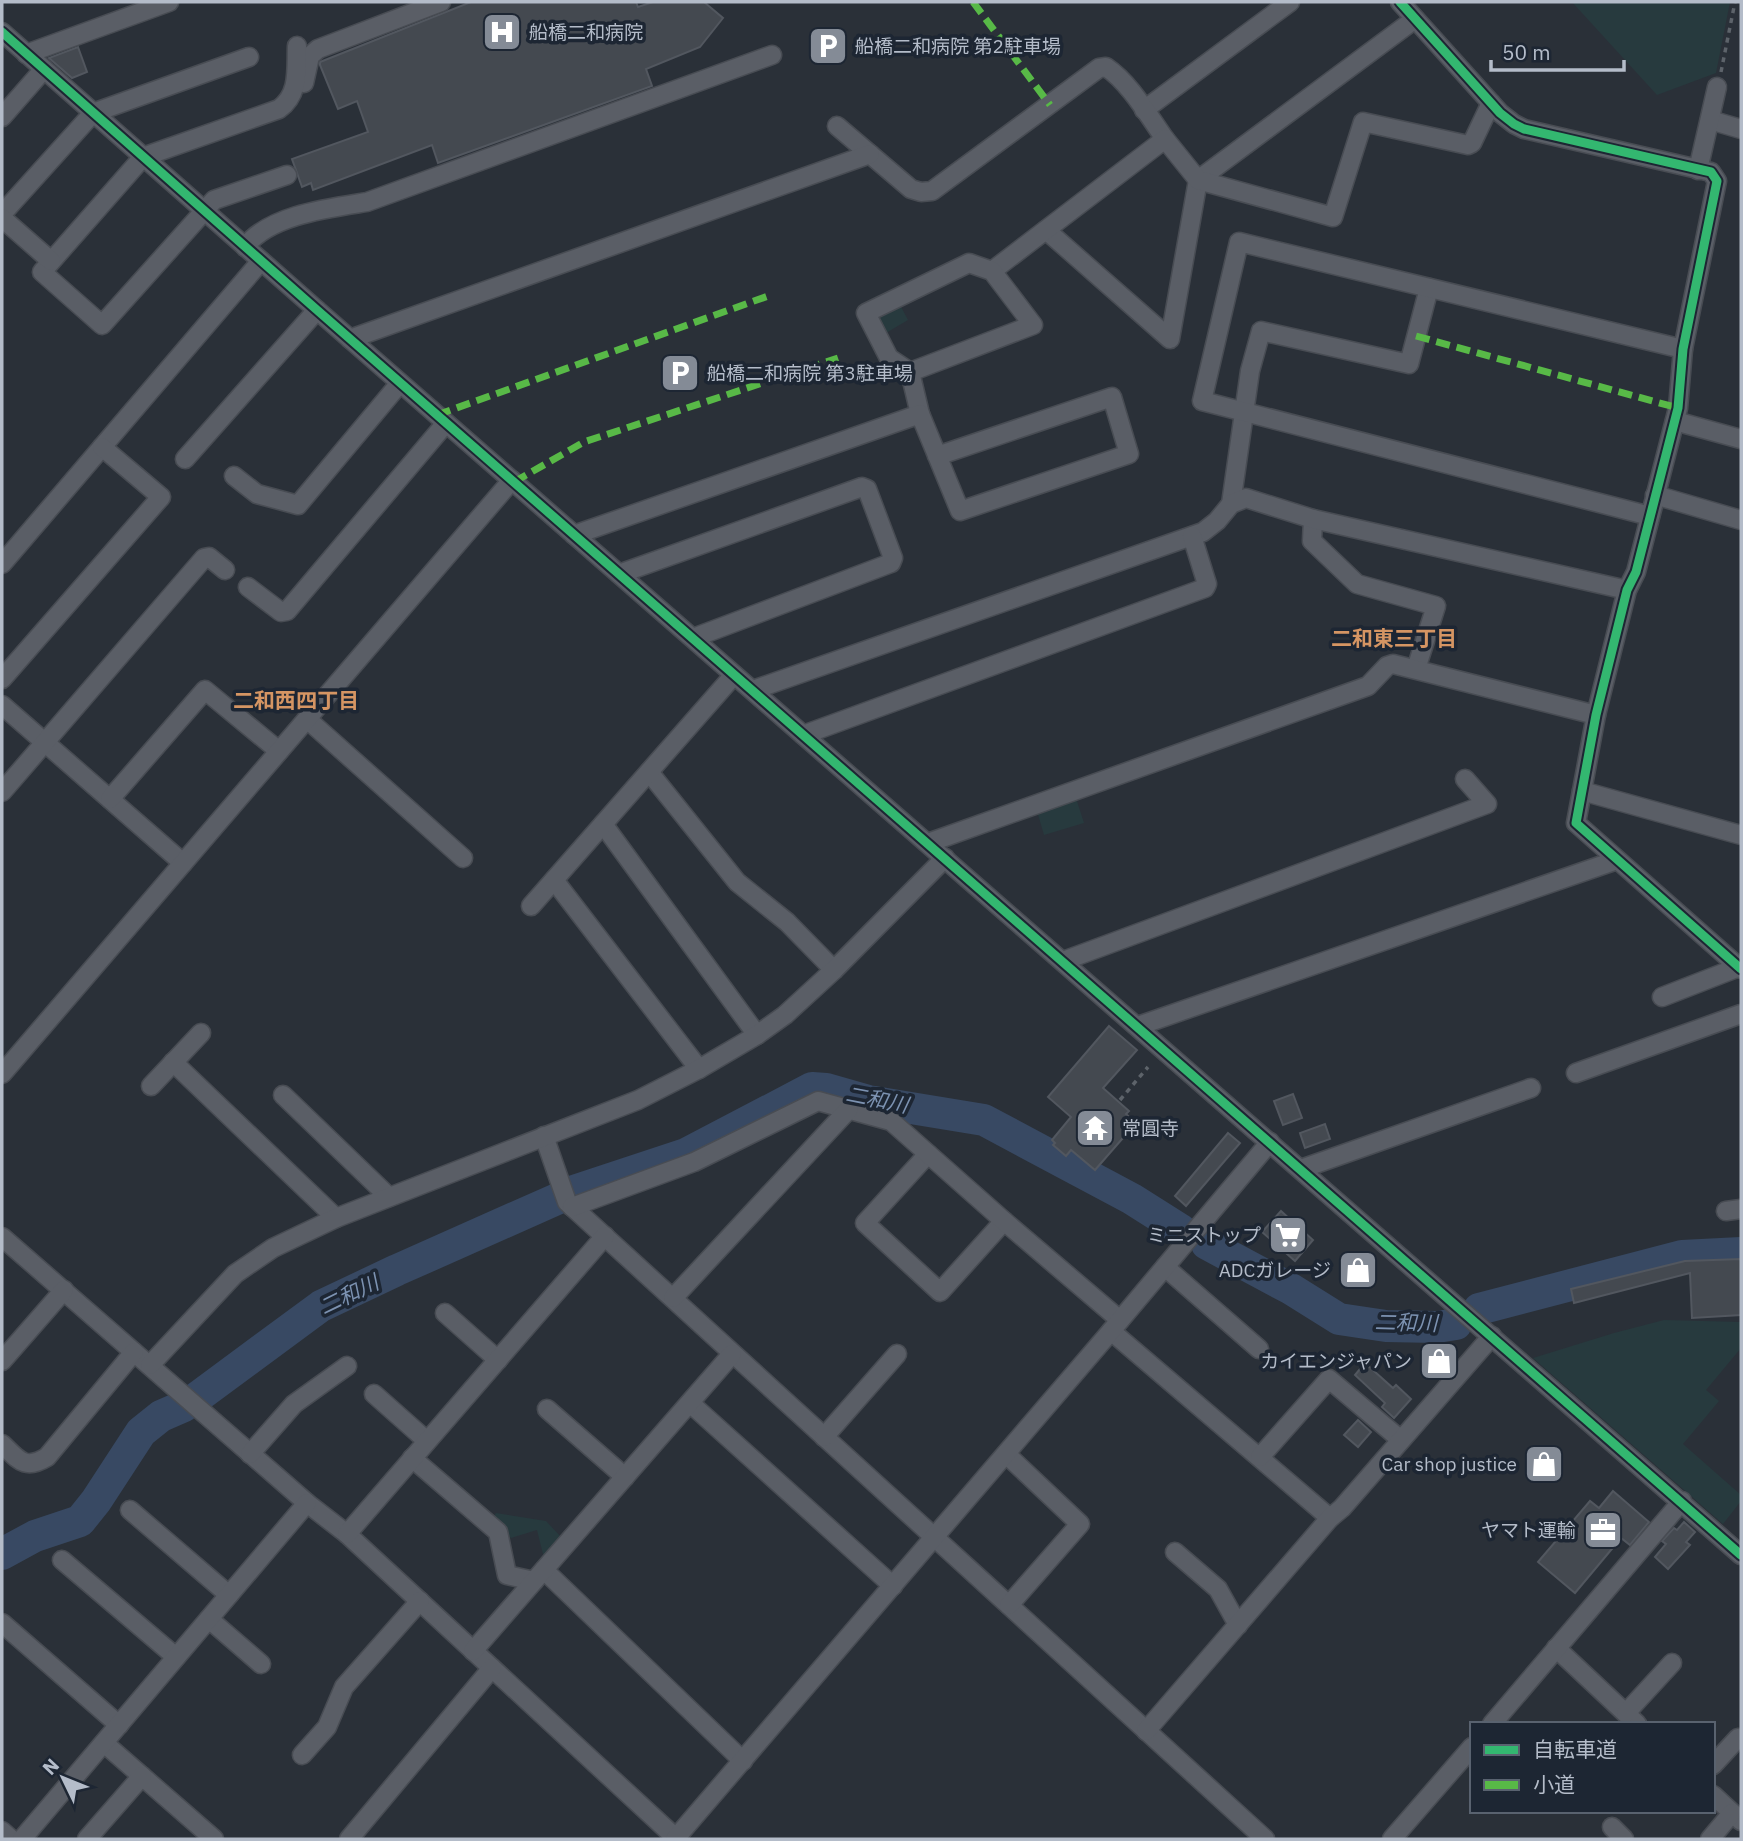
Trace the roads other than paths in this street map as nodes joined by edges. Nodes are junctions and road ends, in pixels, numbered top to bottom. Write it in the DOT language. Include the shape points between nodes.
graph roads {
  1 [pos="169,2"];
  2 [pos="441,2"];
  3 [pos="1290,2"];
  4 [pos="1400,2"];
  5 [pos="1415,19"];
  6 [pos="5,42"];
  7 [pos="297,46"];
  8 [pos="26,54"];
  9 [pos="772,55"];
  10 [pos="249,57"];
  11 [pos="44,69"];
  12 [pos="1717,87"];
  13 [pos="1491,103"];
  14 [pos="285,105"];
  15 [pos="1144,110"];
  16 [pos="93,113"];
  17 [pos="2,117"];
  18 [pos="1710,120"];
  19 [pos="837,125"];
  20 [pos="1741,129"];
  21 [pos="1165,139"];
  22 [pos="870,154"];
  23 [pos="143,157"];
  24 [pos="1698,170"];
  25 [pos="287,176"];
  26 [pos="1198,180"];
  27 [pos="204,211"];
  28 [pos="2,216"];
  29 [pos="1046,230"];
  30 [pos="245,247"];
  31 [pos="51,261"];
  32 [pos="261,261"];
  33 [pos="992,271"];
  34 [pos="1429,288"];
  35 [pos="317,310"];
  36 [pos="350,339"];
  37 [pos="1683,349"];
  38 [pos="910,373"];
  39 [pos="400,383"];
  40 [pos="1244,411"];
  41 [pos="920,414"];
  42 [pos="1675,421"];
  43 [pos="446,423"];
  44 [pos="1741,439"];
  45 [pos="102,447"];
  46 [pos="937,456"];
  47 [pos="185,459"];
  48 [pos="234,476"];
  49 [pos="512,480"];
  50 [pos="1655,495"];
  51 [pos="1231,504"];
  52 [pos="1650,516"];
  53 [pos="1313,519"];
  54 [pos="1741,520"];
  55 [pos="575,535"];
  56 [pos="1192,536"];
  57 [pos="2,564"];
  58 [pos="225,570"];
  59 [pos="619,573"];
  60 [pos="248,587"];
  61 [pos="1627,590"];
  62 [pos="693,638"];
  63 [pos="1416,669"];
  64 [pos="734,675"];
  65 [pos="2,680"];
  66 [pos="753,690"];
  67 [pos="2,705"];
  68 [pos="1596,715"];
  69 [pos="307,719"];
  70 [pos="803,735"];
  71 [pos="45,743"];
  72 [pos="279,751"];
  73 [pos="649,772"];
  74 [pos="1465,779"];
  75 [pos="1582,791"];
  76 [pos="2,792"];
  77 [pos="110,799"];
  78 [pos="603,824"];
  79 [pos="1741,835"];
  80 [pos="928,843"];
  81 [pos="463,858"];
  82 [pos="945,858"];
  83 [pos="1617,860"];
  84 [pos="183,863"];
  85 [pos="554,880"];
  86 [pos="531,906"];
  87 [pos="1063,961"];
  88 [pos="1740,968"];
  89 [pos="834,970"];
  90 [pos="1662,998"];
  91 [pos="1741,1014"];
  92 [pos="1138,1026"];
  93 [pos="201,1032"];
  94 [pos="757,1035"];
  95 [pos="173,1062"];
  96 [pos="699,1069"];
  97 [pos="1576,1073"];
  98 [pos="2,1074"];
  99 [pos="151,1086"];
  100 [pos="1531,1088"];
  101 [pos="283,1095"];
  102 [pos="849,1109"];
  103 [pos="544,1136"];
  104 [pos="1270,1142"];
  105 [pos="928,1154"];
  106 [pos="1301,1169"];
  107 [pos="389,1197"];
  108 [pos="567,1198"];
  109 [pos="336,1218"];
  110 [pos="1004,1221"];
  111 [pos="605,1236"];
  112 [pos="2,1237"];
  113 [pos="1165,1267"];
  114 [pos="64,1290"];
  115 [pos="673,1298"];
  116 [pos="445,1313"];
  117 [pos="1116,1326"];
  118 [pos="1492,1336"];
  119 [pos="1259,1349"];
  120 [pos="134,1352"];
  121 [pos="732,1354"];
  122 [pos="897,1354"];
  123 [pos="498,1360"];
  124 [pos="2,1361"];
  125 [pos="149,1365"];
  126 [pos="347,1366"];
  127 [pos="374,1394"];
  128 [pos="690,1403"];
  129 [pos="547,1409"];
  130 [pos="824,1437"];
  131 [pos="1401,1440"];
  132 [pos="427,1441"];
  133 [pos="2,1444"];
  134 [pos="250,1454"];
  135 [pos="1006,1454"];
  136 [pos="1260,1457"];
  137 [pos="412,1458"];
  138 [pos="625,1478"];
  139 [pos="1682,1502"];
  140 [pos="307,1503"];
  141 [pos="130,1510"];
  142 [pos="1330,1518"];
  143 [pos="347,1534"];
  144 [pos="935,1538"];
  145 [pos="1175,1552"];
  146 [pos="1741,1555"];
  147 [pos="62,1560"];
  148 [pos="539,1576"];
  149 [pos="894,1586"];
  150 [pos="229,1595"];
  151 [pos="419,1601"];
  152 [pos="1009,1605"];
  153 [pos="209,1619"];
  154 [pos="2,1623"];
  155 [pos="1238,1625"];
  156 [pos="1556,1648"];
  157 [pos="473,1651"];
  158 [pos="176,1657"];
  159 [pos="1672,1663"];
  160 [pos="261,1664"];
  161 [pos="492,1668"];
  162 [pos="1631,1718"];
  163 [pos="1494,1722"];
  164 [pos="119,1725"];
  165 [pos="1146,1731"];
  166 [pos="1738,1738"];
  167 [pos="104,1743"];
  168 [pos="1470,1749"];
  169 [pos="302,1755"];
  170 [pos="743,1761"];
  171 [pos="1715,1764"];
  172 [pos="142,1776"];
  173 [pos="1715,1797"];
  174 [pos="1737,1817"];
  175 [pos="2,1831"];
  176 [pos="11,1839"];
  177 [pos="22,1839"];
  178 [pos="87,1839"];
  179 [pos="214,1839"];
  180 [pos="349,1839"];
  181 [pos="676,1839"];
  182 [pos="1265,1839"];
  183 [pos="1392,1839"];
  184 [pos="1710,1839"];
  1 -- 8 [label="street"];
  2 -- 14 [label="street" via="317,49 307,64 302,93"];
  3 -- 15 [label="street"];
  4 -- 5 [label="street"];
  5 -- 13 [label="street"];
  5 -- 26 [label="street"];
  6 -- 8 [label="street"];
  7 -- 14 [label="street" via="294,90"];
  8 -- 11 [label="street"];
  9 -- 30 [label="street" via="367,202 264,228"];
  10 -- 16 [label="street"];
  11 -- 16 [label="street"];
  11 -- 17 [label="street"];
  12 -- 18 [label="street"];
  13 -- 24 [label="street" via="1524,128"];
  13 -- 26 [label="street" via="1468,145 1363,122 1333,217"];
  14 -- 23 [label="street"];
  15 -- 21 [label="street"];
  15 -- 22 [label="street" via="1113,72 1099,68 932,191 911,189"];
  16 -- 23 [label="street"];
  16 -- 28 [label="street"];
  18 -- 20 [label="street"];
  18 -- 24 [label="street"];
  19 -- 22 [label="street"];
  21 -- 26 [label="street"];
  21 -- 29 [label="street"];
  22 -- 36 [label="street"];
  23 -- 27 [label="street"];
  23 -- 31 [label="street"];
  24 -- 37 [label="street" via="1717,181"];
  25 -- 27 [label="street" via="214,200"];
  26 -- 29 [label="street" via="1170,339"];
  27 -- 30 [label="street"];
  27 -- 31 [label="street" via="102,325 42,272"];
  28 -- 31 [label="street"];
  29 -- 33 [label="street"];
  30 -- 32 [label="street"];
  32 -- 35 [label="street"];
  32 -- 45 [label="street"];
  33 -- 38 [label="street" via="1033,325"];
  33 -- 38 [label="street" via="969,263 866,313 889,358"];
  34 -- 37 [label="street"];
  34 -- 40 [label="street" via="1409,364 1261,331"];
  34 -- 40 [label="street" via="1239,242 1202,401"];
  35 -- 36 [label="street"];
  35 -- 47 [label="street"];
  36 -- 39 [label="street"];
  37 -- 42 [label="street"];
  38 -- 41 [label="street"];
  39 -- 43 [label="street"];
  39 -- 48 [label="street" via="298,505 257,494"];
  40 -- 51 [label="street"];
  40 -- 52 [label="street"];
  41 -- 46 [label="street"];
  41 -- 55 [label="street"];
  42 -- 44 [label="street"];
  42 -- 50 [label="street"];
  43 -- 49 [label="street"];
  43 -- 60 [label="street" via="286,611 281,612"];
  45 -- 57 [label="street"];
  45 -- 65 [label="street" via="161,497"];
  46 -- 46 [label="street" via="960,511 1129,454 1112,397"];
  49 -- 55 [label="street"];
  49 -- 69 [label="street"];
  50 -- 52 [label="street"];
  50 -- 54 [label="street"];
  51 -- 53 [label="street" via="1246,498"];
  51 -- 56 [label="street" via="1217,521"];
  52 -- 61 [label="street"];
  53 -- 61 [label="street"];
  53 -- 63 [label="street" via="1312,541 1357,584 1436,606"];
  55 -- 59 [label="street"];
  56 -- 66 [label="street"];
  56 -- 70 [label="street" via="1205,588"];
  58 -- 71 [label="street" via="204,558"];
  59 -- 62 [label="street"];
  59 -- 62 [label="street" via="867,489 891,563"];
  61 -- 68 [label="street"];
  62 -- 64 [label="street"];
  63 -- 68 [label="street"];
  63 -- 80 [label="street" via="1392,664 1368,686"];
  64 -- 66 [label="street"];
  64 -- 73 [label="street"];
  66 -- 70 [label="street"];
  67 -- 71 [label="street"];
  68 -- 75 [label="street"];
  69 -- 72 [label="street"];
  69 -- 81 [label="street"];
  70 -- 80 [label="street"];
  71 -- 76 [label="street"];
  71 -- 77 [label="street"];
  72 -- 77 [label="street" via="205,690"];
  72 -- 84 [label="street"];
  73 -- 78 [label="street"];
  73 -- 89 [label="street" via="737,882 787,922"];
  74 -- 87 [label="street" via="1486,804"];
  75 -- 79 [label="street"];
  75 -- 83 [label="street" via="1576,823"];
  77 -- 84 [label="street"];
  78 -- 85 [label="street"];
  78 -- 94 [label="street"];
  80 -- 82 [label="street"];
  82 -- 87 [label="street"];
  82 -- 89 [label="street"];
  83 -- 88 [label="street"];
  83 -- 92 [label="street"];
  84 -- 98 [label="street"];
  85 -- 86 [label="street"];
  85 -- 96 [label="street"];
  87 -- 92 [label="street"];
  88 -- 90 [label="street"];
  89 -- 94 [label="street"];
  91 -- 97 [label="street"];
  92 -- 104 [label="street"];
  93 -- 95 [label="street"];
  94 -- 96 [label="street"];
  95 -- 99 [label="street"];
  95 -- 109 [label="street"];
  96 -- 103 [label="street" via="638,1100"];
  100 -- 106 [label="street"];
  101 -- 107 [label="street"];
  102 -- 105 [label="street" via="891,1121"];
  102 -- 108 [label="street" via="818,1101 694,1162"];
  102 -- 115 [label="street"];
  103 -- 107 [label="street"];
  103 -- 108 [label="street"];
  104 -- 106 [label="street"];
  104 -- 113 [label="street"];
  105 -- 110 [label="street"];
  105 -- 110 [label="street" via="865,1223 940,1292"];
  106 -- 118 [label="street"];
  107 -- 109 [label="street"];
  108 -- 111 [label="street"];
  109 -- 125 [label="street" via="273,1248 235,1274"];
  110 -- 117 [label="street"];
  111 -- 115 [label="street"];
  111 -- 123 [label="street"];
  112 -- 114 [label="street"];
  113 -- 117 [label="street"];
  113 -- 119 [label="street"];
  114 -- 120 [label="street"];
  114 -- 124 [label="street"];
  115 -- 121 [label="street"];
  116 -- 123 [label="street"];
  117 -- 135 [label="street"];
  117 -- 136 [label="street"];
  118 -- 131 [label="street"];
  118 -- 139 [label="street"];
  120 -- 125 [label="street"];
  120 -- 133 [label="street" via="47,1457 27,1464"];
  121 -- 128 [label="street"];
  121 -- 130 [label="street"];
  122 -- 130 [label="street"];
  123 -- 132 [label="street"];
  125 -- 134 [label="street"];
  126 -- 134 [label="street" via="294,1404"];
  127 -- 132 [label="street"];
  128 -- 138 [label="street"];
  128 -- 149 [label="street"];
  129 -- 138 [label="street"];
  130 -- 144 [label="street"];
  131 -- 136 [label="street" via="1329,1379"];
  131 -- 142 [label="street"];
  132 -- 137 [label="street"];
  134 -- 140 [label="street"];
  135 -- 144 [label="street"];
  135 -- 152 [label="street" via="1080,1524"];
  136 -- 142 [label="street"];
  137 -- 143 [label="street"];
  137 -- 148 [label="street" via="498,1532 508,1575"];
  138 -- 148 [label="street"];
  139 -- 146 [label="street"];
  139 -- 156 [label="street"];
  140 -- 143 [label="street"];
  140 -- 150 [label="street"];
  141 -- 150 [label="street"];
  142 -- 155 [label="street"];
  143 -- 151 [label="street"];
  144 -- 149 [label="street"];
  144 -- 152 [label="street"];
  145 -- 155 [label="street" via="1218,1589"];
  147 -- 158 [label="street"];
  148 -- 157 [label="street"];
  148 -- 170 [label="street"];
  149 -- 170 [label="street"];
  150 -- 153 [label="street"];
  151 -- 157 [label="street"];
  151 -- 169 [label="street" via="344,1687 327,1727"];
  152 -- 165 [label="street"];
  153 -- 158 [label="street"];
  153 -- 160 [label="street"];
  154 -- 164 [label="street"];
  155 -- 165 [label="street"];
  156 -- 162 [label="street"];
  156 -- 163 [label="street"];
  157 -- 161 [label="street"];
  158 -- 164 [label="street"];
  159 -- 162 [label="street"];
  161 -- 180 [label="street"];
  161 -- 181 [label="street"];
  164 -- 167 [label="street"];
  165 -- 182 [label="street"];
  166 -- 171 [label="street"];
  167 -- 172 [label="street"];
  167 -- 177 [label="street"];
  168 -- 183 [label="street"];
  170 -- 181 [label="street"];
  172 -- 178 [label="street"];
  172 -- 179 [label="street"];
  173 -- 174 [label="street"];
  174 -- 184 [label="street"];
  175 -- 176 [label="street"];
}
